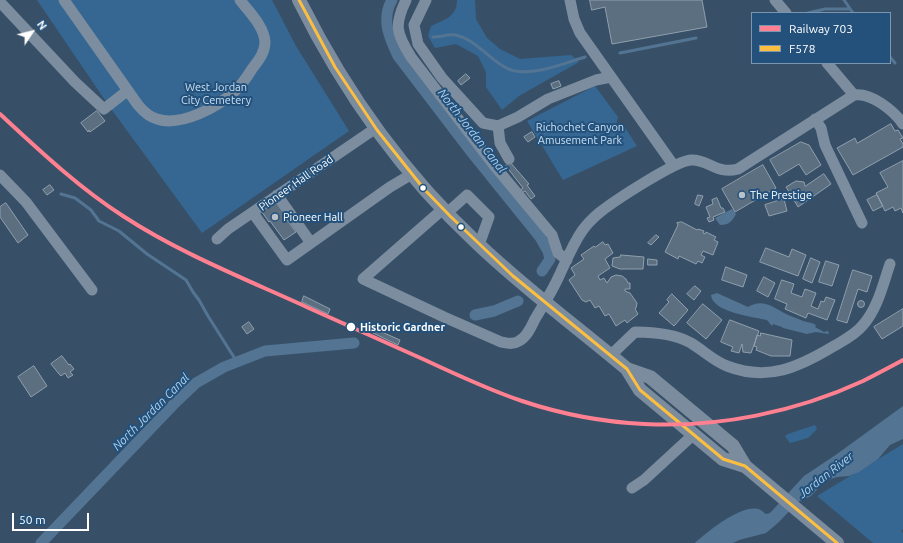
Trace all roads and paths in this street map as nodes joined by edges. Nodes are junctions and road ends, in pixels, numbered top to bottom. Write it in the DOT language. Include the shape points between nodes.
graph roads {
  1 [pos="64,0"];
  2 [pos="75,0"];
  3 [pos="240,0"];
  4 [pos="299,0"];
  5 [pos="406,0"];
  6 [pos="426,0"];
  7 [pos="570,0"];
  8 [pos="775,0"];
  9 [pos="0,2"];
  10 [pos="785,12"];
  11 [pos="76,18"];
  12 [pos="828,64"];
  13 [pos="611,77"];
  14 [pos="127,90"];
  15 [pos="854,95"];
  16 [pos="815,119"];
  17 [pos="903,124"];
  18 [pos="498,126"];
  19 [pos="376,128"];
  20 [pos="509,158"];
  21 [pos="674,166"];
  22 [pos="412,174"];
  23 [pos="0,175"];
  24 [pos="278,195"];
  25 [pos="445,211"];
  26 [pos="253,213"];
  27 [pos="862,223"];
  28 [pos="216,239"];
  29 [pos="311,243"];
  30 [pos="479,245"];
  31 [pos="567,260"];
  32 [pos="890,264"];
  33 [pos="92,290"];
  34 [pos="546,301"];
  35 [pos="611,355"];
  36 [pos="627,369"];
  37 [pos="694,434"];
  38 [pos="745,466"];
  39 [pos="632,488"];
  40 [pos="837,543"];
  1 -- 11 [label="lane"];
  2 -- 11 [label="lane"];
  3 -- 14 [label="lane" via="259,26 265,44 259,60 230,96 194,116 179,120 162,120 149,116"];
  4 -- 19 [label="main road" via="327,52"];
  5 -- 31 [label="lane" via="398,24 400,38 408,52 493,164 550,232 558,253"];
  6 -- 18 [label="lane" via="414,25 418,44 442,78 484,123"];
  7 -- 13 [label="lane" via="580,33"];
  8 -- 10 [label="lane"];
  9 -- 14 [label="lane" via="104,109"];
  11 -- 14 [label="lane"];
  12 -- 15 [label="lane"];
  13 -- 18 [label="lane" via="596,80 548,99"];
  13 -- 21 [label="lane"];
  15 -- 16 [label="lane"];
  15 -- 17 [label="lane" via="864,96 883,104"];
  16 -- 21 [label="lane" via="732,170 722,170 692,160"];
  16 -- 27 [label="lane"];
  18 -- 20 [label="lane" via="500,143"];
  19 -- 22 [label="main road"];
  19 -- 24 [label="lane, Pioneer Hall Road"];
  21 -- 31 [label="lane" via="597,214 582,231"];
  22 -- 25 [label="main road"];
  22 -- 29 [label="lane"];
  23 -- 33 [label="lane" via="26,202"];
  24 -- 26 [label="lane, Pioneer Hall Road"];
  24 -- 29 [label="lane"];
  25 -- 30 [label="main road"];
  25 -- 30 [label="lane" via="468,195 489,217"];
  25 -- 34 [label="lane" via="363,279 444,317 508,343 519,342 526,335"];
  26 -- 28 [label="lane, Pioneer Hall Road"];
  26 -- 29 [label="lane" via="287,260"];
  30 -- 34 [label="main road"];
  31 -- 34 [label="lane"];
  32 -- 35 [label="lane" via="877,302 863,325 853,335 796,366 766,373 748,372 716,361 691,343 679,338 645,332 635,332"];
  34 -- 35 [label="main road"];
  35 -- 36 [label="main road"];
  36 -- 37 [label="main road" via="640,390"];
  36 -- 38 [label="main road" via="650,377 716,431 734,446"];
  37 -- 38 [label="main road" via="723,459"];
  37 -- 39 [label="lane"];
  38 -- 40 [label="main road"];
}
